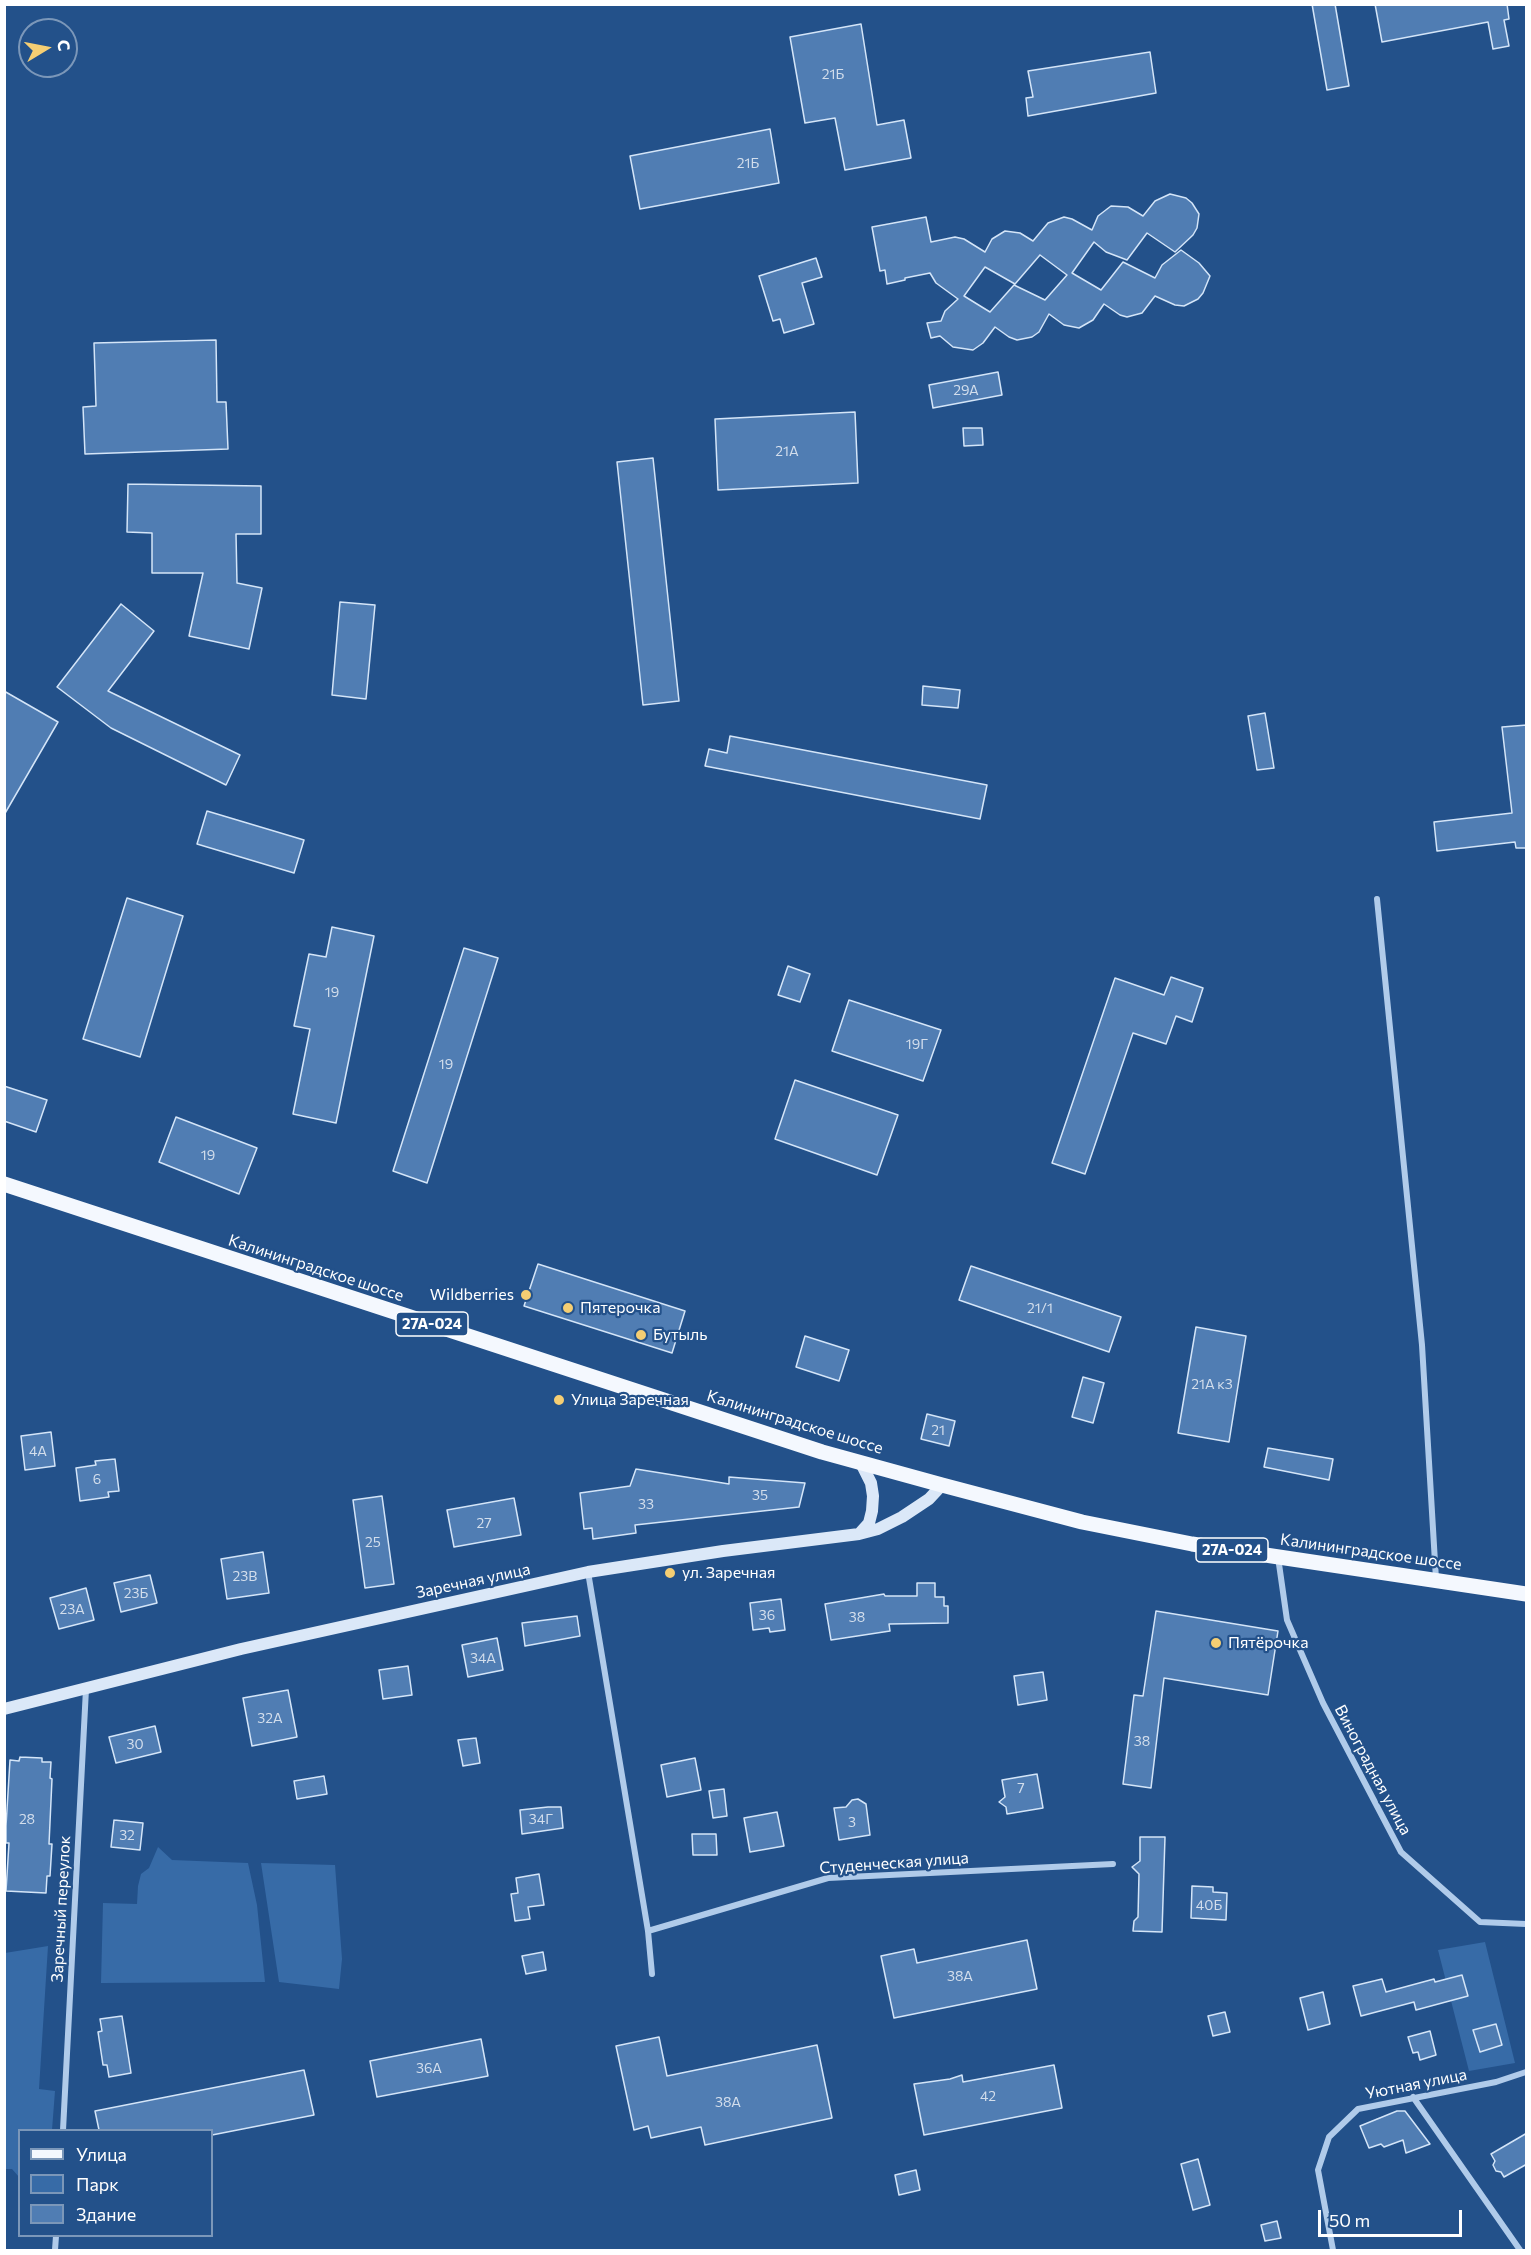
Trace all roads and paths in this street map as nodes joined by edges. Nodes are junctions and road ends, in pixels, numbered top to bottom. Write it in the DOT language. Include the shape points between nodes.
graph roads {
  1 [pos="1377,899"];
  2 [pos="4,1184"];
  3 [pos="861,1463"];
  4 [pos="942,1485"];
  5 [pos="859,1534"];
  6 [pos="1278,1557"];
  7 [pos="588,1572"];
  8 [pos="1436,1579"];
  9 [pos="1527,1594"];
  10 [pos="86,1689"];
  11 [pos="4,1709"];
  12 [pos="1113,1864"];
  13 [pos="1527,1924"];
  14 [pos="648,1931"];
  15 [pos="652,1974"];
  16 [pos="1527,2072"];
  17 [pos="1413,2097"];
  18 [pos="63,2129"];
  19 [pos="1333,2250"];
  20 [pos="1520,2250"];
  1 -- 8 [label="street" via="1422,1345"];
  2 -- 3 [label="main road, Калининградское шоссе / 27А-024"];
  3 -- 4 [label="main road, Калининградское шоссе / 27А-024"];
  3 -- 5 [label="main road" via="873,1496 869,1523"];
  4 -- 5 [label="main road, Заречная улица" via="902,1517"];
  4 -- 6 [label="main road, Калининградское шоссе / 27А-024" via="1082,1522"];
  5 -- 7 [label="main road, Заречная улица"];
  6 -- 8 [label="main road, Калининградское шоссе / 27А-024"];
  6 -- 13 [label="street, Виноградная улица" via="1287,1620 1323,1704 1401,1852 1480,1922"];
  7 -- 10 [label="main road, Заречная улица" via="242,1649"];
  7 -- 14 [label="street"];
  8 -- 9 [label="main road, Калининградское шоссе / 27А-024"];
  10 -- 11 [label="main road, Заречная улица"];
  10 -- 18 [label="street, Заречный переулок"];
  12 -- 14 [label="street, Студенческая улица" via="828,1878"];
  14 -- 15 [label="street"];
  16 -- 17 [label="street, Уютная улица" via="1496,2082"];
  17 -- 19 [label="street, Уютная улица" via="1358,2109 1329,2136 1318,2170"];
  17 -- 20 [label="street"];
}
